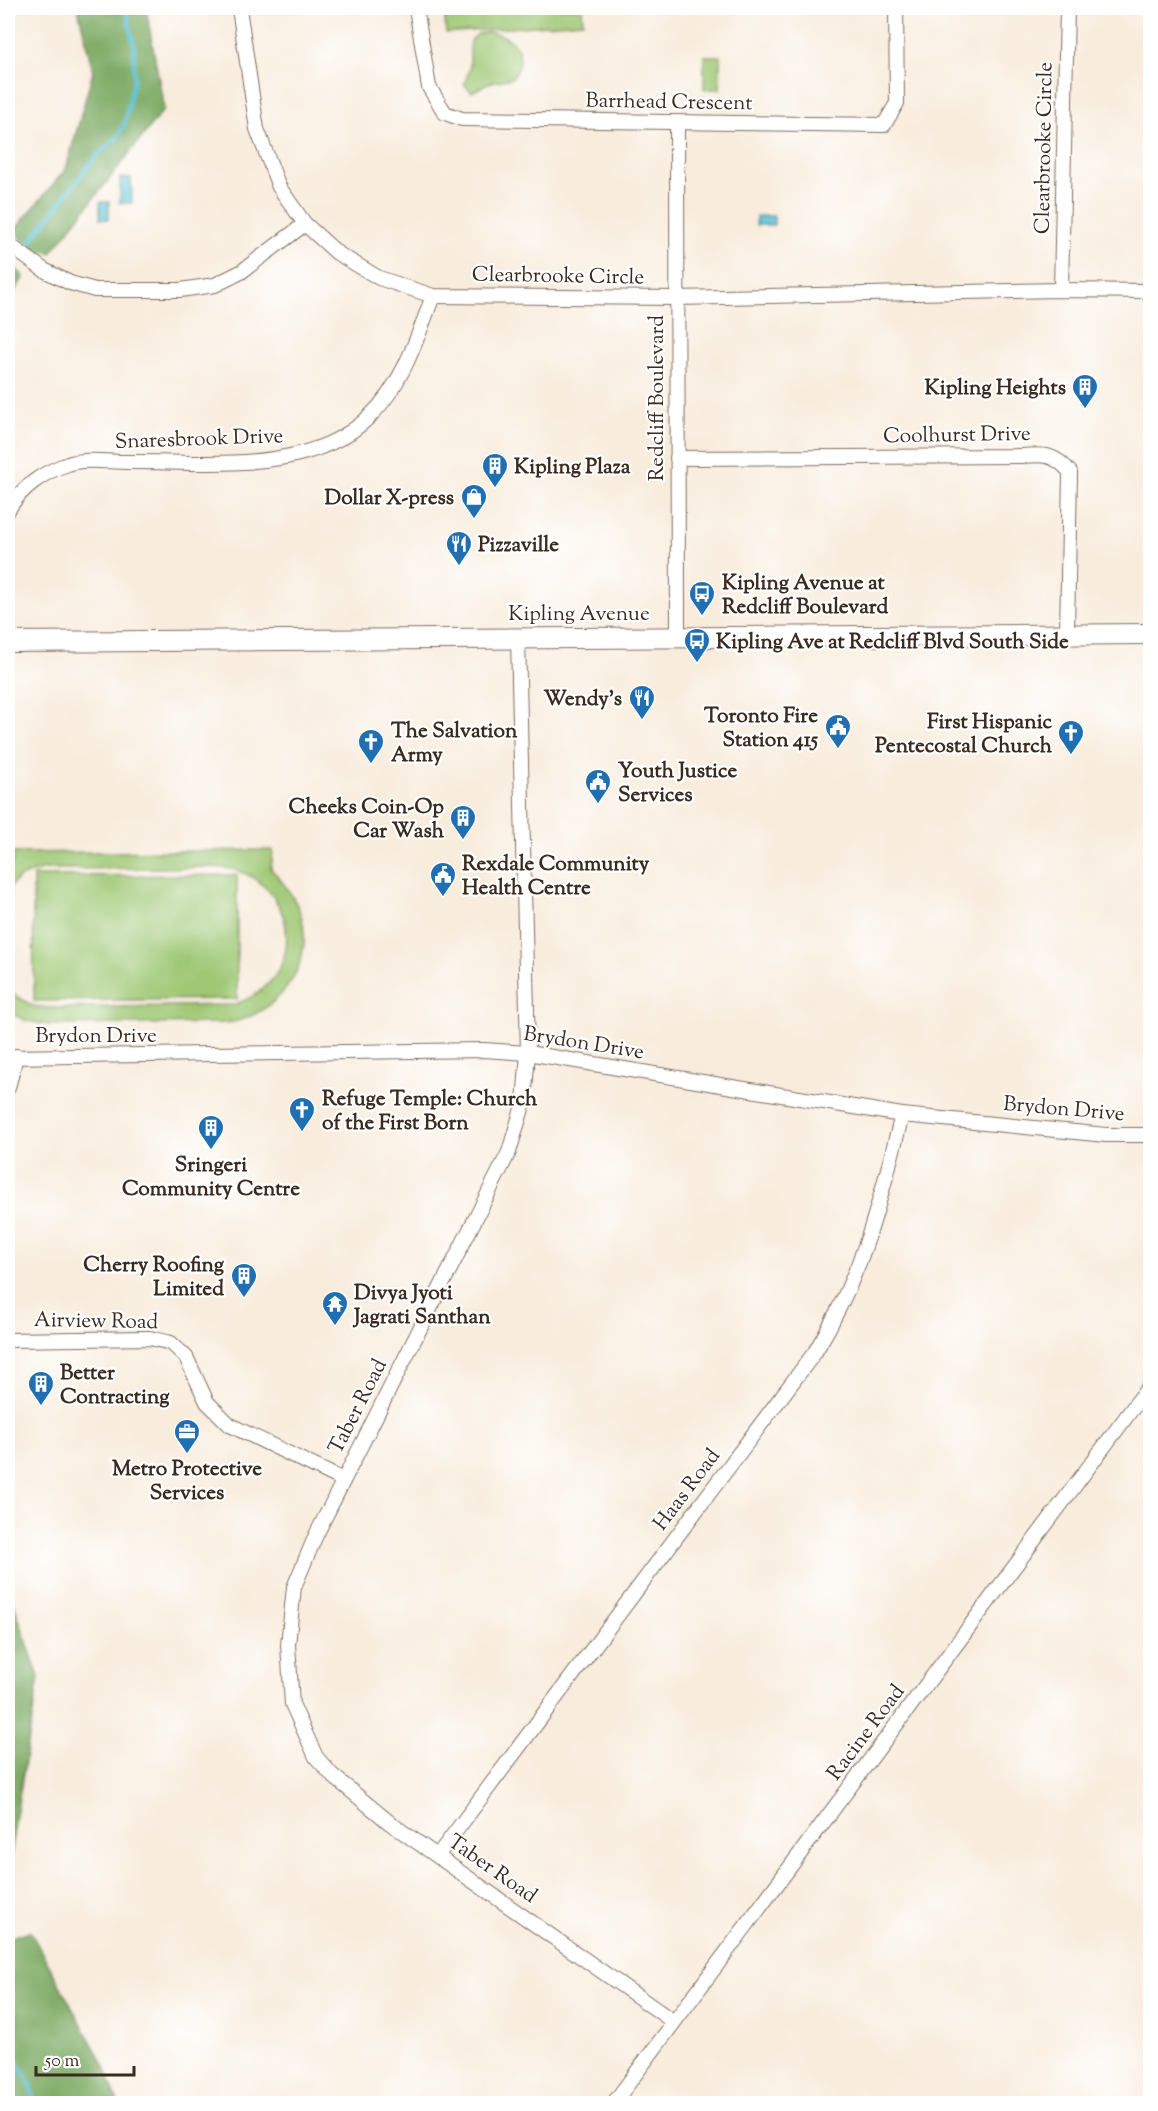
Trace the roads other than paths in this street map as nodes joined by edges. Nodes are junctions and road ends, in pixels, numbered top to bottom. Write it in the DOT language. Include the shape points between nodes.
graph roads {
  1 [pos="239,8"];
  2 [pos="416,8"];
  3 [pos="896,8"];
  4 [pos="1067,8"];
  5 [pos="677,123"];
  6 [pos="305,224"];
  7 [pos="15,250"];
  8 [pos="1061,290"];
  9 [pos="1150,291"];
  10 [pos="433,296"];
  11 [pos="676,298"];
  12 [pos="676,458"];
  13 [pos="8,510"];
  14 [pos="1067,633"];
  15 [pos="1150,634"];
  16 [pos="678,637"];
  17 [pos="518,638"];
  18 [pos="8,642"];
  19 [pos="528,1053"];
  20 [pos="12,1057"];
  21 [pos="8,1088"];
  22 [pos="902,1114"];
  23 [pos="1150,1135"];
  24 [pos="8,1340"];
  25 [pos="1150,1385"];
  26 [pos="344,1480"];
  27 [pos="438,1855"];
  28 [pos="674,2022"];
  29 [pos="613,2103"];
  1 -- 6 [label="street, Clearbrooke Circle" via="256,129 279,187"];
  2 -- 5 [label="street, Barrhead Crescent" via="429,87 445,112 462,118"];
  3 -- 5 [label="street, Barrhead Crescent" via="897,103 884,125"];
  4 -- 8 [label="street, Clearbrooke Circle"];
  5 -- 11 [label="street, Redcliff Boulevard"];
  6 -- 7 [label="street" via="241,272 215,285 180,290 96,290 70,283"];
  6 -- 10 [label="street, Clearbrooke Circle" via="338,253 380,278"];
  8 -- 9 [label="street, Clearbrooke Circle"];
  8 -- 11 [label="street, Clearbrooke Circle"];
  10 -- 11 [label="street, Clearbrooke Circle"];
  10 -- 13 [label="street, Snaresbrook Drive" via="401,375 370,416 334,443 280,460 69,463 34,480 15,497"];
  11 -- 12 [label="street, Redcliff Boulevard"];
  12 -- 14 [label="street, Coolhurst Drive" via="1053,456 1070,472"];
  12 -- 16 [label="street, Redcliff Boulevard"];
  14 -- 15 [label="main road, Kipling Avenue"];
  14 -- 16 [label="main road, Kipling Avenue"];
  16 -- 17 [label="main road, Kipling Avenue"];
  17 -- 18 [label="main road, Kipling Avenue"];
  17 -- 19 [label="street, Taber Road"];
  19 -- 20 [label="street, Brydon Drive" via="484,1050"];
  19 -- 22 [label="street, Brydon Drive"];
  19 -- 26 [label="street, Taber Road" via="524,1102 509,1152"];
  20 -- 21 [label="street"];
  22 -- 23 [label="street, Brydon Drive" via="1106,1135"];
  22 -- 27 [label="street, Haas Road" via="875,1223 859,1269 815,1352"];
  24 -- 26 [label="street, Airview Road" via="150,1338 171,1343 186,1357 207,1402 230,1425"];
  25 -- 28 [label="street, Racine Road"];
  26 -- 27 [label="street, Taber Road" via="294,1587 288,1645 292,1704 316,1757 332,1775"];
  27 -- 28 [label="street, Taber Road"];
  28 -- 29 [label="street, Racine Road"];
}
